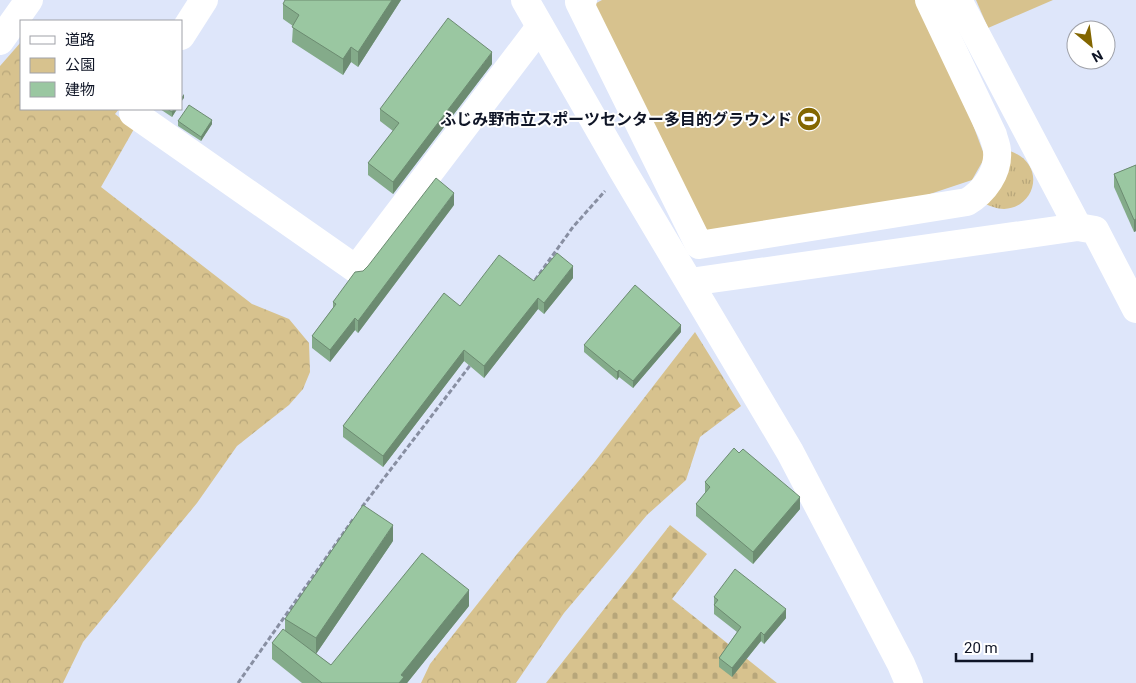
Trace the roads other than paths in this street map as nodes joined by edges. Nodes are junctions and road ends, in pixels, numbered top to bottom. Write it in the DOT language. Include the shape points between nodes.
graph roads {
  1 [pos="29,0"];
  2 [pos="204,0"];
  3 [pos="525,0"];
  4 [pos="583,0"];
  5 [pos="930,0"];
  6 [pos="958,0"];
  7 [pos="540,27"];
  8 [pos="182,34"];
  9 [pos="0,42"];
  10 [pos="610,65"];
  11 [pos="574,86"];
  12 [pos="134,110"];
  13 [pos="1078,227"];
  14 [pos="690,282"];
  15 [pos="1136,309"];
  16 [pos="909,683"];
  1 -- 9 [label="street"];
  2 -- 8 [label="street"];
  3 -- 7 [label="street"];
  4 -- 10 [label="street" via="579,2"];
  5 -- 10 [label="street" via="998,152 988,184 967,202 699,245"];
  6 -- 13 [label="street"];
  7 -- 11 [label="street"];
  7 -- 12 [label="street" via="356,269"];
  10 -- 11 [label="street"];
  11 -- 14 [label="street"];
  13 -- 14 [label="street"];
  13 -- 15 [label="street" via="1095,230"];
  14 -- 16 [label="street" via="790,452"];
}
